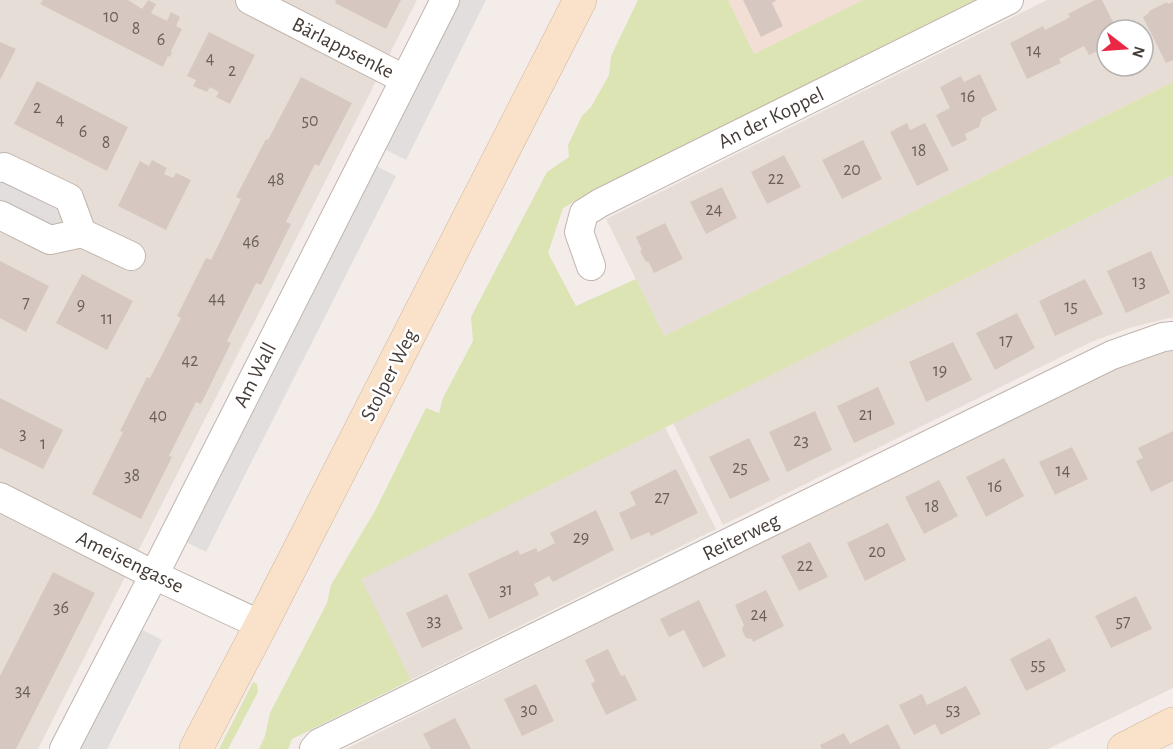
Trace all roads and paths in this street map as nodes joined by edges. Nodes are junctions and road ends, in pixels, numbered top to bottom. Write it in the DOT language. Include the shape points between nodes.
graph roads {
  1 [pos="250,0"];
  2 [pos="445,0"];
  3 [pos="580,0"];
  4 [pos="1010,0"];
  5 [pos="404,79"];
  6 [pos="0,168"];
  7 [pos="0,215"];
  8 [pos="82,233"];
  9 [pos="131,256"];
  10 [pos="591,266"];
  11 [pos="1173,336"];
  12 [pos="0,497"];
  13 [pos="153,575"];
  14 [pos="261,625"];
  15 [pos="1173,724"];
  16 [pos="64,749"];
  17 [pos="196,749"];
  18 [pos="314,749"];
  19 [pos="1124,749"];
  1 -- 5 [label="street, Bärlappsenke"];
  2 -- 5 [label="street, Am Wall"];
  3 -- 14 [label="street, Stolper Weg"];
  4 -- 10 [label="street, An der Koppel" via="584,213 579,232"];
  5 -- 13 [label="street, Am Wall"];
  6 -- 8 [label="street" via="69,198"];
  7 -- 8 [label="street" via="50,240"];
  8 -- 9 [label="street"];
  11 -- 18 [label="street, Reiterweg" via="1112,355 319,743"];
  12 -- 13 [label="street, Ameisengasse"];
  13 -- 14 [label="street, Ameisengasse"];
  13 -- 16 [label="street, Am Wall"];
  14 -- 17 [label="street, Stolper Weg"];
  15 -- 19 [label="street"];
}
